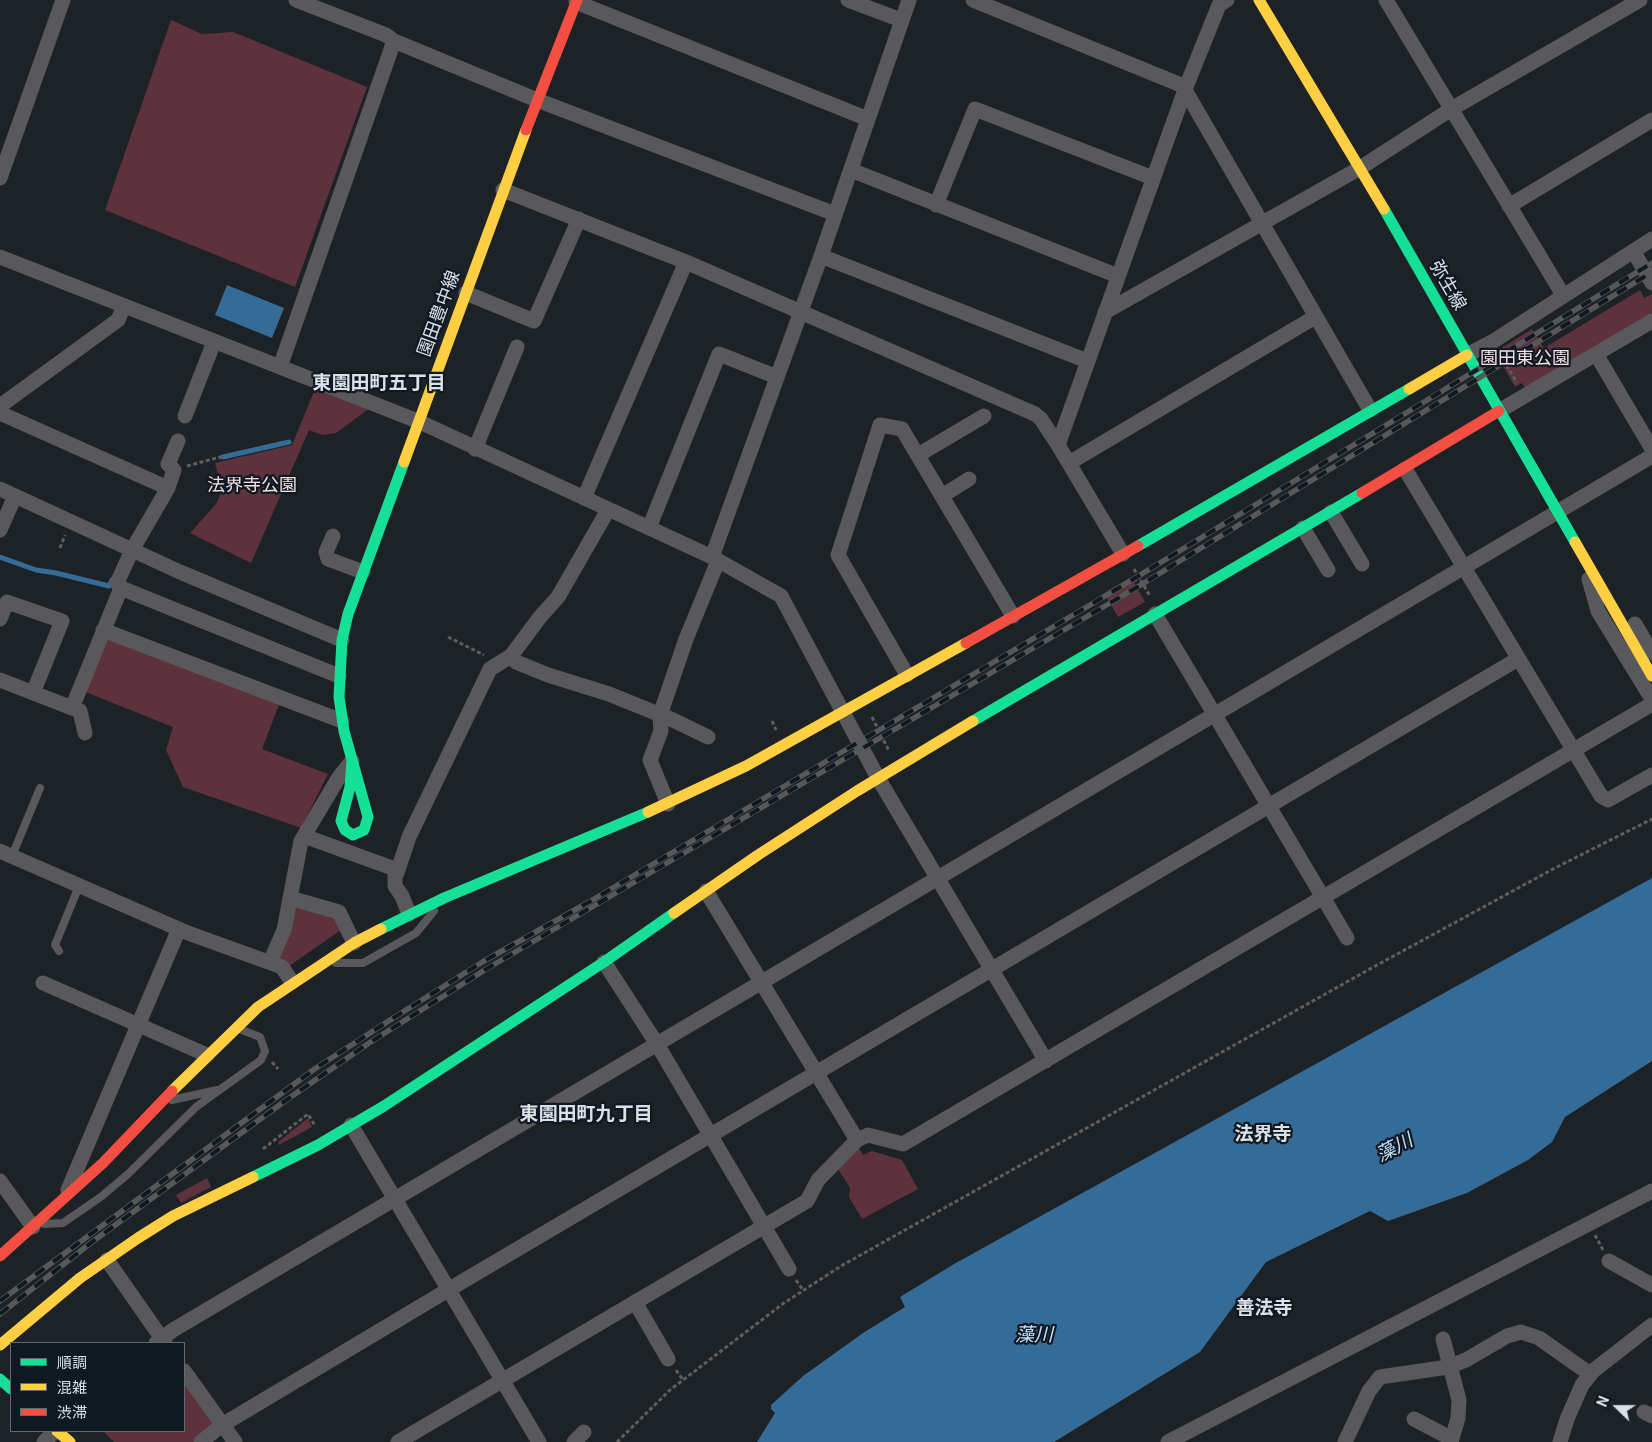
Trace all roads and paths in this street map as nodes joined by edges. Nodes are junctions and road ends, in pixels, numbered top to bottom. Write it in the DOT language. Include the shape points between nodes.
graph roads {
  1 [pos="63,0"];
  2 [pos="298,0"];
  3 [pos="848,0"];
  4 [pos="909,0"];
  5 [pos="973,0"];
  6 [pos="1227,0"];
  7 [pos="1259,0"];
  8 [pos="1386,0"];
  9 [pos="1640,0"];
  10 [pos="576,1"];
  11 [pos="902,20"];
  12 [pos="394,41"];
  13 [pos="1185,88"];
  14 [pos="537,100"];
  15 [pos="1453,108"];
  16 [pos="868,120"];
  17 [pos="1652,120"];
  18 [pos="1360,168"];
  19 [pos="851,170"];
  20 [pos="0,178"];
  21 [pos="1153,178"];
  22 [pos="503,190"];
  23 [pos="936,205"];
  24 [pos="1509,206"];
  25 [pos="835,214"];
  26 [pos="579,218"];
  27 [pos="1261,224"];
  28 [pos="1652,239"];
  29 [pos="1633,251"];
  30 [pos="0,256"];
  31 [pos="821,256"];
  32 [pos="686,262"];
  33 [pos="1118,276"];
  34 [pos="1652,283"];
  35 [pos="466,293"];
  36 [pos="1563,295"];
  37 [pos="124,306"];
  38 [pos="801,311"];
  39 [pos="1105,312"];
  40 [pos="1316,317"];
  41 [pos="1652,321"];
  42 [pos="214,342"];
  43 [pos="517,347"];
  44 [pos="1497,350"];
  45 [pos="1596,354"];
  46 [pos="1467,355"];
  47 [pos="1087,361"];
  48 [pos="280,367"];
  49 [pos="777,377"];
  50 [pos="1518,385"];
  51 [pos="0,406"];
  52 [pos="1370,410"];
  53 [pos="1499,411"];
  54 [pos="0,413"];
  55 [pos="185,416"];
  56 [pos="984,416"];
  57 [pos="420,422"];
  58 [pos="178,441"];
  59 [pos="1058,445"];
  60 [pos="475,449"];
  61 [pos="1652,449"];
  62 [pos="918,455"];
  63 [pos="1652,456"];
  64 [pos="222,461"];
  65 [pos="1070,464"];
  66 [pos="1405,469"];
  67 [pos="174,470"];
  68 [pos="969,480"];
  69 [pos="168,488"];
  70 [pos="0,489"];
  71 [pos="15,496"];
  72 [pos="942,496"];
  73 [pos="584,498"];
  74 [pos="608,510"];
  75 [pos="1331,512"];
  76 [pos="1557,513"];
  77 [pos="649,528"];
  78 [pos="1303,528"];
  79 [pos="0,530"];
  80 [pos="333,536"];
  81 [pos="129,549"];
  82 [pos="1582,557"];
  83 [pos="715,559"];
  84 [pos="1127,560"];
  85 [pos="1362,564"];
  86 [pos="1466,567"];
  87 [pos="1328,570"];
  88 [pos="363,572"];
  89 [pos="1140,578"];
  90 [pos="1134,581"];
  91 [pos="120,588"];
  92 [pos="1154,608"];
  93 [pos="1013,616"];
  94 [pos="0,619"];
  95 [pos="103,630"];
  96 [pos="448,638"];
  97 [pos="342,640"];
  98 [pos="1652,653"];
  99 [pos="505,660"];
  100 [pos="1518,660"];
  101 [pos="908,675"];
  102 [pos="340,676"];
  103 [pos="1652,676"];
  104 [pos="0,680"];
  105 [pos="33,693"];
  106 [pos="1652,699"];
  107 [pos="1652,704"];
  108 [pos="72,708"];
  109 [pos="842,712"];
  110 [pos="660,715"];
  111 [pos="1214,715"];
  112 [pos="342,720"];
  113 [pos="872,720"];
  114 [pos="85,733"];
  115 [pos="708,737"];
  116 [pos="1573,749"];
  117 [pos="890,753"];
  118 [pos="352,761"];
  119 [pos="1652,775"];
  120 [pos="878,778"];
  121 [pos="40,788"];
  122 [pos="668,804"];
  123 [pos="1269,805"];
  124 [pos="1652,820"];
  125 [pos="304,836"];
  126 [pos="6,854"];
  127 [pos="396,873"];
  128 [pos="938,880"];
  129 [pos="79,886"];
  130 [pos="706,891"];
  131 [pos="1322,896"];
  132 [pos="290,898"];
  133 [pos="444,898"];
  134 [pos="409,914"];
  135 [pos="179,930"];
  136 [pos="1347,938"];
  137 [pos="354,942"];
  138 [pos="59,951"];
  139 [pos="270,962"];
  140 [pos="323,962"];
  141 [pos="604,962"];
  142 [pos="991,970"];
  143 [pos="292,982"];
  144 [pos="761,982"];
  145 [pos="42,983"];
  146 [pos="138,1024"];
  147 [pos="235,1028"];
  148 [pos="657,1044"];
  149 [pos="207,1055"];
  150 [pos="1046,1061"];
  151 [pos="272,1062"];
  152 [pos="278,1069"];
  153 [pos="816,1073"];
  154 [pos="221,1088"];
  155 [pos="162,1102"];
  156 [pos="351,1125"];
  157 [pos="316,1128"];
  158 [pos="711,1136"];
  159 [pos="857,1140"];
  160 [pos="260,1152"];
  161 [pos="0,1181"];
  162 [pos="1652,1191"];
  163 [pos="65,1198"];
  164 [pos="396,1199"];
  165 [pos="1588,1223"];
  166 [pos="34,1226"];
  167 [pos="764,1226"];
  168 [pos="0,1256"];
  169 [pos="107,1260"];
  170 [pos="1609,1261"];
  171 [pos="789,1269"];
  172 [pos="1652,1285"];
  173 [pos="448,1290"];
  174 [pos="635,1302"];
  175 [pos="1652,1325"];
  176 [pos="1443,1339"];
  177 [pos="161,1342"];
  178 [pos="0,1345"];
  179 [pos="668,1359"];
  180 [pos="1450,1366"];
  181 [pos="185,1372"];
  182 [pos="1590,1374"];
  183 [pos="0,1379"];
  184 [pos="501,1380"];
  185 [pos="10,1388"];
  186 [pos="1414,1419"];
  187 [pos="222,1425"];
  188 [pos="55,1432"];
  189 [pos="57,1432"];
  190 [pos="1452,1440"];
  191 [pos="44,1442"];
  192 [pos="70,1442"];
  193 [pos="201,1442"];
  194 [pos="235,1442"];
  195 [pos="398,1442"];
  196 [pos="539,1442"];
  197 [pos="617,1442"];
  198 [pos="1168,1442"];
  199 [pos="1345,1442"];
  200 [pos="1560,1442"];
  1 -- 20 [label="street"];
  2 -- 12 [label="street"];
  3 -- 11 [label="street"];
  4 -- 11 [label="street"];
  5 -- 13 [label="street"];
  6 -- 13 [label="street" via="1219,5"];
  7 -- 18 [label="street, 弥生線"];
  8 -- 15 [label="street"];
  9 -- 15 [label="street"];
  10 -- 14 [label="street, 園田豊中線"];
  10 -- 16 [label="street"];
  11 -- 16 [label="street"];
  12 -- 14 [label="street"];
  12 -- 48 [label="street"];
  13 -- 21 [label="street"];
  13 -- 27 [label="street"];
  14 -- 22 [label="street, 園田豊中線"];
  14 -- 25 [label="street"];
  15 -- 18 [label="street"];
  15 -- 24 [label="street"];
  16 -- 19 [label="street"];
  17 -- 24 [label="street"];
  18 -- 27 [label="street"];
  18 -- 46 [label="street, 弥生線"];
  19 -- 23 [label="street"];
  19 -- 25 [label="street"];
  21 -- 23 [label="street" via="976,109"];
  21 -- 33 [label="street"];
  22 -- 26 [label="street"];
  22 -- 35 [label="street, 園田豊中線"];
  23 -- 33 [label="street"];
  24 -- 36 [label="street"];
  25 -- 31 [label="street"];
  26 -- 32 [label="street"];
  26 -- 35 [label="street" via="534,321"];
  27 -- 39 [label="street"];
  27 -- 40 [label="street"];
  28 -- 29 [label="street"];
  29 -- 34 [label="street"];
  29 -- 36 [label="street"];
  30 -- 37 [label="street"];
  31 -- 38 [label="street"];
  31 -- 47 [label="street"];
  32 -- 38 [label="street"];
  32 -- 73 [label="street"];
  33 -- 39 [label="street"];
  35 -- 57 [label="street, 園田豊中線"];
  36 -- 46 [label="street"];
  37 -- 42 [label="street"];
  37 -- 51 [label="street" via="118,320"];
  38 -- 49 [label="street"];
  38 -- 59 [label="street" via="1031,412 1041,419"];
  39 -- 47 [label="street"];
  40 -- 52 [label="street"];
  40 -- 65 [label="street"];
  41 -- 45 [label="street"];
  42 -- 48 [label="street"];
  42 -- 55 [label="street"];
  43 -- 60 [label="street"];
  44 -- 50 [label="path"];
  45 -- 53 [label="street"];
  45 -- 61 [label="street"];
  46 -- 52 [label="street"];
  46 -- 53 [label="street, 弥生線"];
  47 -- 59 [label="street"];
  48 -- 57 [label="street"];
  49 -- 77 [label="street" via="719,354"];
  49 -- 83 [label="street"];
  52 -- 84 [label="street"];
  53 -- 66 [label="street"];
  53 -- 76 [label="street, 弥生線"];
  54 -- 69 [label="street"];
  56 -- 62 [label="street"];
  57 -- 60 [label="street"];
  57 -- 88 [label="street, 園田豊中線"];
  58 -- 67 [label="street" via="168,464"];
  59 -- 65 [label="street"];
  60 -- 73 [label="street"];
  62 -- 72 [label="street"];
  62 -- 101 [label="street" via="902,429 880,425 838,555"];
  63 -- 76 [label="street"];
  64 -- 67 [label="path" via="220,457"];
  65 -- 84 [label="street"];
  66 -- 75 [label="street"];
  66 -- 86 [label="street"];
  67 -- 69 [label="street"];
  68 -- 72 [label="street"];
  69 -- 81 [label="street"];
  70 -- 71 [label="street"];
  71 -- 79 [label="street"];
  71 -- 81 [label="street"];
  72 -- 93 [label="street"];
  73 -- 74 [label="street"];
  74 -- 77 [label="street"];
  74 -- 99 [label="street" via="558,597"];
  75 -- 78 [label="street"];
  75 -- 85 [label="street"];
  76 -- 82 [label="street, 弥生線"];
  76 -- 86 [label="street"];
  77 -- 83 [label="street"];
  78 -- 87 [label="street"];
  78 -- 92 [label="street"];
  80 -- 88 [label="street" via="326,552 328,559"];
  81 -- 91 [label="street" via="117,583"];
  81 -- 97 [label="street"];
  82 -- 98 [label="street" via="1616,593"];
  82 -- 103 [label="street, 弥生線"];
  82 -- 106 [label="street" via="1598,611"];
  83 -- 109 [label="street" via="780,596"];
  83 -- 110 [label="street"];
  84 -- 89 [label="path"];
  84 -- 93 [label="street"];
  86 -- 100 [label="street"];
  86 -- 111 [label="street"];
  88 -- 97 [label="street, 園田豊中線"];
  89 -- 90 [label="path"];
  89 -- 92 [label="path"];
  91 -- 95 [label="street"];
  91 -- 102 [label="street"];
  92 -- 111 [label="street"];
  92 -- 120 [label="street"];
  93 -- 101 [label="street"];
  94 -- 105 [label="street" via="7,602 62,621"];
  95 -- 108 [label="street"];
  95 -- 112 [label="street"];
  96 -- 99 [label="path"];
  97 -- 102 [label="street, 園田豊中線"];
  99 -- 110 [label="street" via="609,694"];
  99 -- 127 [label="street" via="490,669 409,838"];
  100 -- 116 [label="street"];
  100 -- 123 [label="street"];
  101 -- 109 [label="street"];
  102 -- 112 [label="street, 園田豊中線"];
  104 -- 105 [label="street"];
  105 -- 108 [label="street"];
  107 -- 116 [label="street"];
  108 -- 114 [label="street" via="80,711"];
  109 -- 120 [label="street"];
  109 -- 122 [label="street" via="746,766"];
  110 -- 115 [label="street"];
  110 -- 122 [label="street" via="661,731 650,760"];
  111 -- 123 [label="street"];
  111 -- 128 [label="street"];
  112 -- 118 [label="street, 園田豊中線"];
  113 -- 117 [label="path"];
  116 -- 119 [label="street" via="1601,796 1608,800"];
  116 -- 131 [label="street"];
  118 -- 118 [label="street, 園田豊中線" via="368,817 364,830 352,834 345,830 341,821 350,787"];
  118 -- 125 [label="street"];
  120 -- 128 [label="street"];
  120 -- 130 [label="street"];
  121 -- 126 [label="lane"];
  122 -- 133 [label="street"];
  123 -- 131 [label="street"];
  123 -- 142 [label="street"];
  124 -- 197 [label="path" via="1553,869 841,1266 784,1302 670,1390"];
  125 -- 127 [label="street" via="395,869"];
  125 -- 132 [label="street"];
  126 -- 129 [label="street"];
  127 -- 134 [label="street" via="395,886"];
  128 -- 142 [label="street"];
  128 -- 144 [label="street"];
  129 -- 135 [label="street"];
  129 -- 138 [label="lane" via="55,945"];
  130 -- 141 [label="street"];
  130 -- 144 [label="street"];
  131 -- 136 [label="street"];
  131 -- 150 [label="street"];
  132 -- 137 [label="street" via="339,912"];
  132 -- 139 [label="street" via="284,930"];
  133 -- 134 [label="street"];
  133 -- 140 [label="lane" via="416,933 363,963"];
  134 -- 137 [label="street"];
  135 -- 139 [label="street"];
  135 -- 146 [label="street"];
  137 -- 140 [label="street"];
  139 -- 143 [label="street" via="282,967"];
  140 -- 143 [label="street"];
  141 -- 148 [label="street"];
  141 -- 156 [label="street"];
  142 -- 150 [label="street"];
  142 -- 153 [label="street"];
  143 -- 147 [label="street"];
  144 -- 148 [label="street"];
  144 -- 153 [label="street"];
  145 -- 146 [label="street"];
  146 -- 149 [label="street"];
  146 -- 163 [label="street"];
  147 -- 149 [label="street"];
  147 -- 154 [label="lane" via="256,1035 266,1051 254,1065"];
  148 -- 158 [label="street"];
  148 -- 164 [label="street"];
  149 -- 155 [label="street"];
  150 -- 159 [label="street" via="903,1144 868,1135"];
  151 -- 152 [label="path"];
  153 -- 158 [label="street"];
  153 -- 159 [label="street"];
  154 -- 155 [label="lane"];
  154 -- 166 [label="lane" via="189,1113 128,1174 94,1202 62,1223"];
  155 -- 163 [label="street"];
  156 -- 164 [label="street"];
  156 -- 169 [label="street" via="283,1163 173,1216"];
  157 -- 160 [label="path" via="308,1114"];
  158 -- 167 [label="street"];
  158 -- 173 [label="street"];
  159 -- 167 [label="street" via="818,1180 807,1201"];
  161 -- 166 [label="street"];
  162 -- 165 [label="street"];
  163 -- 166 [label="street"];
  164 -- 173 [label="street"];
  164 -- 177 [label="street" via="173,1330"];
  165 -- 170 [label="path"];
  165 -- 198 [label="street"];
  166 -- 168 [label="street"];
  167 -- 171 [label="street"];
  167 -- 174 [label="street"];
  169 -- 177 [label="street"];
  169 -- 178 [label="street" via="42,1308"];
  170 -- 172 [label="street"];
  173 -- 184 [label="street"];
  173 -- 187 [label="street"];
  174 -- 179 [label="street"];
  174 -- 184 [label="street"];
  175 -- 182 [label="street"];
  176 -- 180 [label="street"];
  180 -- 182 [label="street" via="1521,1332 1539,1338"];
  180 -- 190 [label="street" via="1459,1400"];
  180 -- 199 [label="street" via="1380,1377 1369,1391"];
  181 -- 187 [label="street"];
  182 -- 200 [label="street" via="1567,1419"];
  183 -- 185 [label="street"];
  184 -- 195 [label="street"];
  184 -- 196 [label="street"];
  186 -- 190 [label="street"];
  187 -- 193 [label="street"];
  187 -- 194 [label="street"];
  188 -- 191 [label="street"];
  189 -- 192 [label="street"];
}
